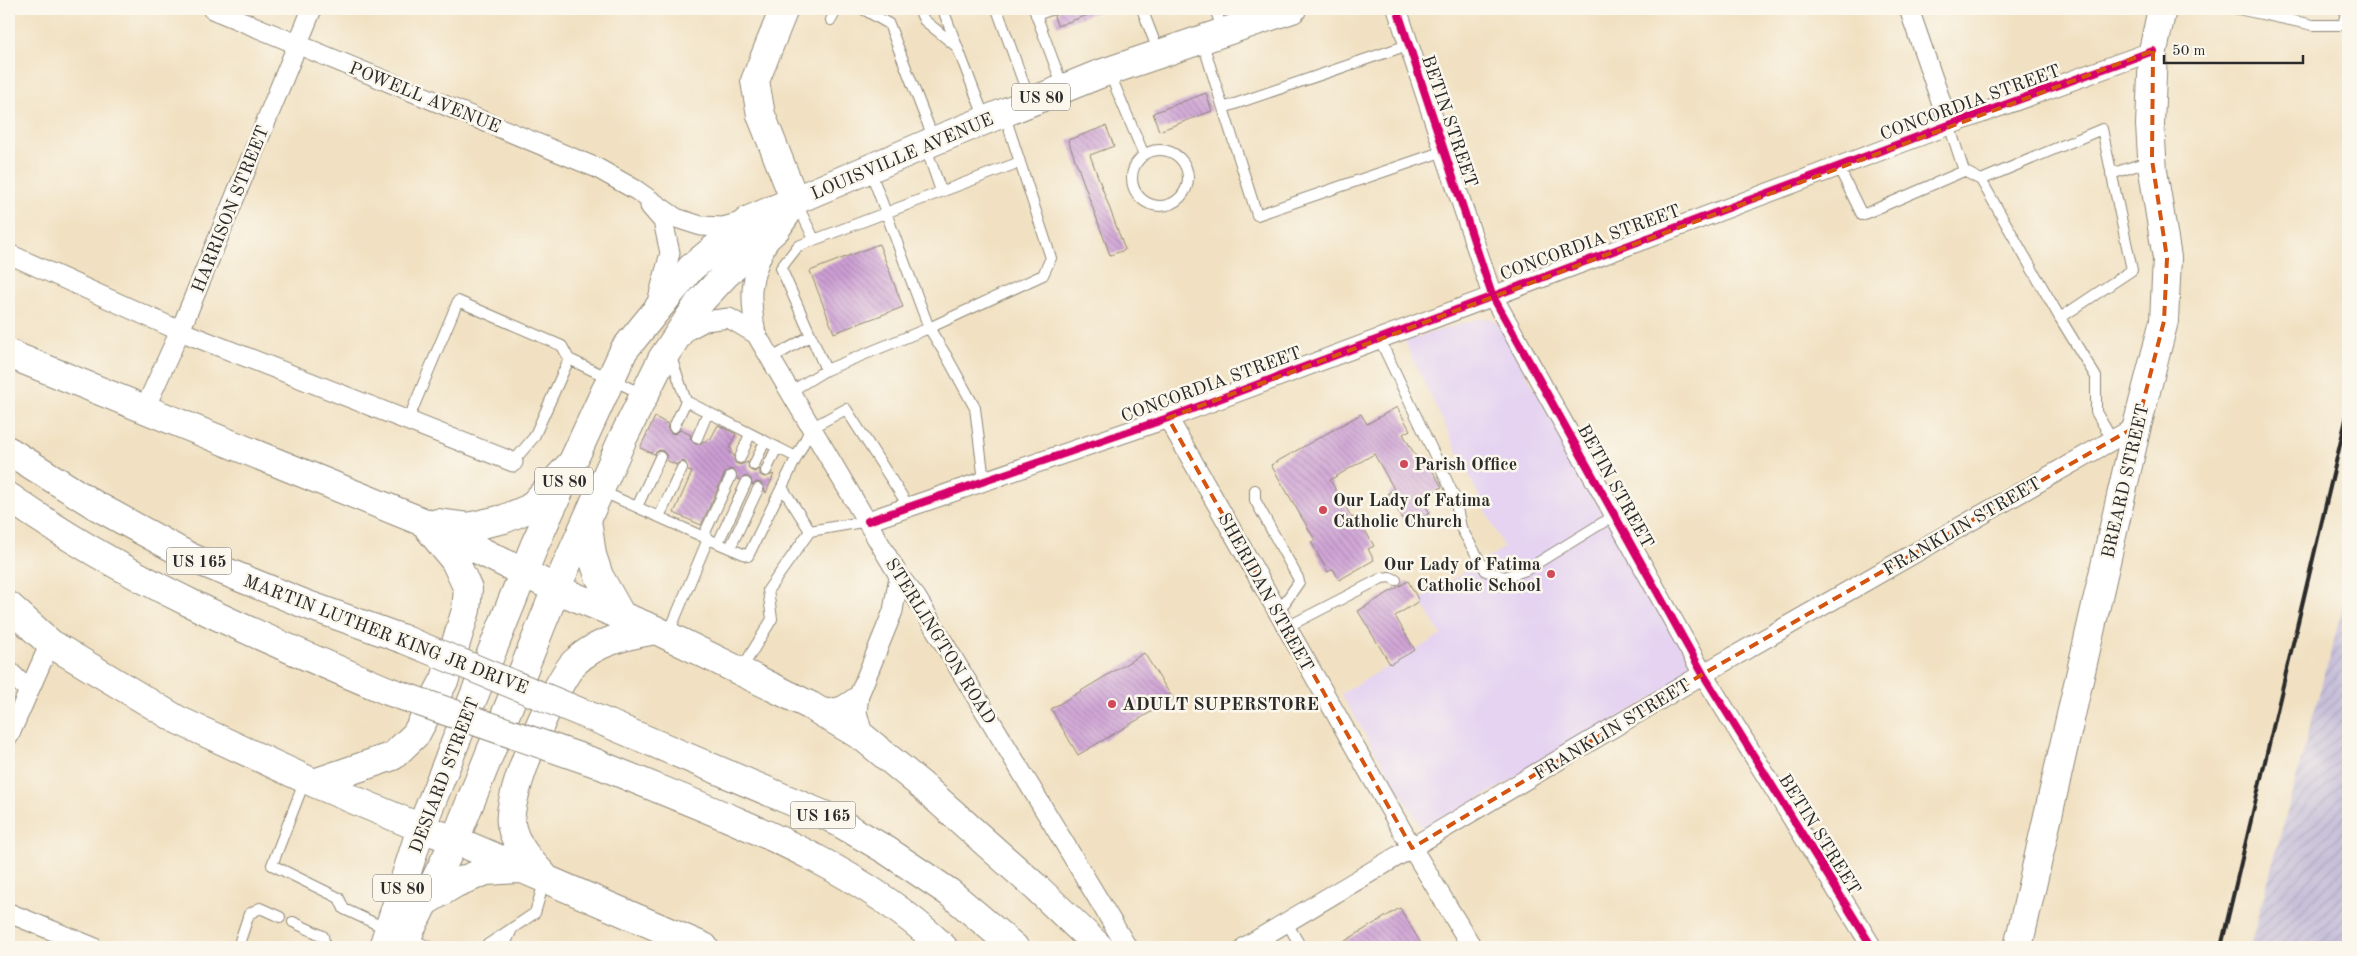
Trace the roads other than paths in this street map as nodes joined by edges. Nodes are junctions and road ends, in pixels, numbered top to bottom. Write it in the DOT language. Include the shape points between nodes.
graph roads {
  1 [pos="212,9"];
  2 [pos="312,9"];
  3 [pos="784,9"];
  4 [pos="837,9"];
  5 [pos="863,9"];
  6 [pos="919,9"];
  7 [pos="997,9"];
  8 [pos="1053,9"];
  9 [pos="1142,9"];
  10 [pos="1292,9"];
  11 [pos="1397,9"];
  12 [pos="1909,9"];
  13 [pos="2162,9"];
  14 [pos="2238,9"];
  15 [pos="2347,9"];
  16 [pos="1035,12"];
  17 [pos="945,15"];
  18 [pos="831,20"];
  19 [pos="1213,27"];
  20 [pos="297,44"];
  21 [pos="1408,45"];
  22 [pos="957,47"];
  23 [pos="2153,51"];
  24 [pos="1159,54"];
  25 [pos="1109,71"];
  26 [pos="1063,88"];
  27 [pos="1031,102"];
  28 [pos="1223,108"];
  29 [pos="994,116"];
  30 [pos="1949,125"];
  31 [pos="930,143"];
  32 [pos="1444,151"];
  33 [pos="1144,155"];
  34 [pos="2152,160"];
  35 [pos="1020,162"];
  36 [pos="1838,166"];
  37 [pos="869,169"];
  38 [pos="1964,171"];
  39 [pos="2111,174"];
  40 [pos="1981,180"];
  41 [pos="636,190"];
  42 [pos="941,191"];
  43 [pos="796,201"];
  44 [pos="885,213"];
  45 [pos="749,220"];
  46 [pos="776,229"];
  47 [pos="814,239"];
  48 [pos="9,254"];
  49 [pos="1492,295"];
  50 [pos="654,313"];
  51 [pos="2060,318"];
  52 [pos="929,328"];
  53 [pos="180,331"];
  54 [pos="756,334"];
  55 [pos="810,336"];
  56 [pos="1379,338"];
  57 [pos="671,344"];
  58 [pos="9,354"];
  59 [pos="569,359"];
  60 [pos="770,359"];
  61 [pos="826,370"];
  62 [pos="610,379"];
  63 [pos="790,392"];
  64 [pos="644,395"];
  65 [pos="686,401"];
  66 [pos="145,408"];
  67 [pos="708,412"];
  68 [pos="1168,418"];
  69 [pos="408,420"];
  70 [pos="2137,426"];
  71 [pos="674,427"];
  72 [pos="810,428"];
  73 [pos="750,434"];
  74 [pos="696,438"];
  75 [pos="2113,440"];
  76 [pos="765,442"];
  77 [pos="777,448"];
  78 [pos="9,451"];
  79 [pos="660,457"];
  80 [pos="796,457"];
  81 [pos="740,458"];
  82 [pos="513,462"];
  83 [pos="571,464"];
  84 [pos="754,465"];
  85 [pos="682,468"];
  86 [pos="766,471"];
  87 [pos="731,476"];
  88 [pos="984,481"];
  89 [pos="746,483"];
  90 [pos="782,487"];
  91 [pos="758,489"];
  92 [pos="1255,490"];
  93 [pos="600,491"];
  94 [pos="9,497"];
  95 [pos="637,507"];
  96 [pos="909,507"];
  97 [pos="1614,515"];
  98 [pos="659,517"];
  99 [pos="586,520"];
  100 [pos="868,521"];
  101 [pos="423,522"];
  102 [pos="810,531"];
  103 [pos="710,540"];
  104 [pos="730,548"];
  105 [pos="523,572"];
  106 [pos="900,576"];
  107 [pos="1396,580"];
  108 [pos="556,589"];
  109 [pos="9,606"];
  110 [pos="621,615"];
  111 [pos="1281,621"];
  112 [pos="662,633"];
  113 [pos="50,643"];
  114 [pos="9,671"];
  115 [pos="740,671"];
  116 [pos="1703,674"];
  117 [pos="28,690"];
  118 [pos="859,695"];
  119 [pos="811,706"];
  120 [pos="9,736"];
  121 [pos="864,738"];
  122 [pos="310,781"];
  123 [pos="421,828"];
  124 [pos="455,840"];
  125 [pos="1412,848"];
  126 [pos="534,873"];
  127 [pos="423,903"];
  128 [pos="9,913"];
  129 [pos="280,917"];
  130 [pos="292,922"];
  131 [pos="1286,922"];
  132 [pos="512,928"];
  133 [pos="402,942"];
  134 [pos="93,947"];
  135 [pos="238,947"];
  136 [pos="325,947"];
  137 [pos="484,947"];
  138 [pos="504,947"];
  139 [pos="704,947"];
  140 [pos="942,947"];
  141 [pos="1014,947"];
  142 [pos="1099,947"];
  143 [pos="1127,947"];
  144 [pos="1245,947"];
  145 [pos="1301,947"];
  146 [pos="1472,947"];
  147 [pos="1872,947"];
  148 [pos="2018,947"];
  1 -- 20 [label="street, POWELL AVENUE"];
  2 -- 20 [label="street, HARRISON STREET"];
  3 -- 43 [label="main road" via="755,81 761,115"];
  4 -- 18 [label="lane"];
  5 -- 31 [label="lane" via="888,24"];
  6 -- 22 [label="lane" via="924,20"];
  7 -- 27 [label="lane"];
  8 -- 16 [label="lane"];
  9 -- 24 [label="lane"];
  10 -- 19 [label="main road, LOUISVILLE AVENUE / US 80"];
  11 -- 21 [label="street, BETIN STREET"];
  12 -- 30 [label="street"];
  13 -- 23 [label="main road, BREARD STREET"];
  14 -- 15 [label="lane" via="2313,25 2343,25"];
  16 -- 26 [label="lane"];
  17 -- 22 [label="lane"];
  19 -- 24 [label="main road, LOUISVILLE AVENUE / US 80"];
  19 -- 28 [label="lane"];
  20 -- 41 [label="street, POWELL AVENUE" via="597,168"];
  20 -- 53 [label="street, HARRISON STREET"];
  21 -- 28 [label="lane"];
  21 -- 32 [label="street, BETIN STREET"];
  22 -- 29 [label="lane"];
  23 -- 30 [label="street, CONCORDIA STREET"];
  23 -- 34 [label="main road, BREARD STREET"];
  24 -- 25 [label="main road, LOUISVILLE AVENUE / US 80"];
  25 -- 26 [label="main road, LOUISVILLE AVENUE / US 80"];
  25 -- 33 [label="lane"];
  26 -- 27 [label="main road, LOUISVILLE AVENUE / US 80"];
  27 -- 29 [label="main road, LOUISVILLE AVENUE / US 80"];
  28 -- 32 [label="lane" via="1257,215"];
  29 -- 31 [label="main road, LOUISVILLE AVENUE / US 80"];
  29 -- 35 [label="lane"];
  30 -- 36 [label="street, CONCORDIA STREET"];
  30 -- 38 [label="lane"];
  31 -- 37 [label="main road, LOUISVILLE AVENUE / US 80"];
  31 -- 42 [label="lane"];
  32 -- 49 [label="street, BETIN STREET"];
  33 -- 33 [label="lane" via="1133,168 1132,185 1136,193 1157,206 1175,201 1187,186 1185,166 1180,158 1163,150"];
  34 -- 39 [label="lane"];
  34 -- 70 [label="main road, BREARD STREET" via="2166,258 2164,321"];
  35 -- 42 [label="lane"];
  35 -- 52 [label="lane" via="1051,258 1044,276"];
  36 -- 38 [label="lane" via="1862,215"];
  36 -- 49 [label="street, CONCORDIA STREET"];
  37 -- 43 [label="main road, LOUISVILLE AVENUE / US 80"];
  37 -- 44 [label="lane"];
  38 -- 40 [label="lane"];
  39 -- 40 [label="lane" via="2102,129"];
  39 -- 51 [label="lane" via="2132,270"];
  40 -- 51 [label="lane"];
  41 -- 45 [label="street, POWELL AVENUE" via="676,218 701,226 723,227"];
  41 -- 50 [label="street, POWELL AVENUE" via="663,220 670,253"];
  42 -- 44 [label="lane"];
  43 -- 45 [label="main road, DESIARD STREET / US 80"];
  43 -- 46 [label="main road, DESIARD STREET / US 80"];
  43 -- 47 [label="lane"];
  44 -- 47 [label="lane"];
  44 -- 52 [label="lane"];
  45 -- 50 [label="main road, DESIARD STREET / US 80" via="691,268"];
  46 -- 54 [label="street, STERLINGTON ROAD" via="752,282 751,304"];
  46 -- 57 [label="main road, DESIARD STREET / US 80" via="699,302"];
  47 -- 55 [label="lane" via="798,246 781,268"];
  48 -- 53 [label="street"];
  49 -- 56 [label="street, CONCORDIA STREET"];
  49 -- 97 [label="street, BETIN STREET"];
  50 -- 62 [label="main road, DESIARD STREET / US 80" via="624,350"];
  51 -- 75 [label="lane" via="2096,378 2096,412"];
  52 -- 61 [label="lane"];
  52 -- 88 [label="lane" via="974,408"];
  53 -- 66 [label="street, HARRISON STREET"];
  53 -- 69 [label="street"];
  54 -- 57 [label="street, STERLINGTON ROAD" via="737,321 720,318 689,328"];
  54 -- 60 [label="street, STERLINGTON ROAD"];
  55 -- 60 [label="lane"];
  55 -- 61 [label="lane"];
  56 -- 68 [label="street, CONCORDIA STREET"];
  56 -- 97 [label="lane" via="1455,498 1461,528 1486,571 1505,577 1526,570"];
  57 -- 64 [label="main road, DESIARD STREET / US 80"];
  57 -- 65 [label="lane"];
  58 -- 66 [label="main road"];
  59 -- 62 [label="lane"];
  59 -- 69 [label="lane" via="562,346 458,301"];
  59 -- 82 [label="lane" via="534,437"];
  60 -- 63 [label="street, STERLINGTON ROAD"];
  61 -- 63 [label="lane"];
  62 -- 64 [label="lane"];
  62 -- 83 [label="main road, DESIARD STREET / US 80"];
  63 -- 72 [label="street, STERLINGTON ROAD"];
  64 -- 93 [label="main road, DESIARD STREET / US 80"];
  65 -- 67 [label="lane"];
  65 -- 71 [label="lane"];
  66 -- 101 [label="main road"];
  67 -- 73 [label="lane"];
  67 -- 74 [label="lane"];
  68 -- 88 [label="street, CONCORDIA STREET"];
  68 -- 111 [label="street, SHERIDAN STREET"];
  69 -- 82 [label="street"];
  70 -- 75 [label="street, FRANKLIN STREET"];
  70 -- 148 [label="main road, BREARD STREET"];
  72 -- 80 [label="lane"];
  72 -- 96 [label="lane" via="846,409"];
  72 -- 100 [label="street, STERLINGTON ROAD"];
  73 -- 76 [label="lane"];
  73 -- 81 [label="lane"];
  75 -- 116 [label="street, FRANKLIN STREET"];
  76 -- 77 [label="lane"];
  76 -- 84 [label="lane"];
  77 -- 80 [label="lane"];
  77 -- 86 [label="lane"];
  78 -- 141 [label="main road, MARTIN LUTHER KING JR DRIVE / US 165, bridge" via="95,505 192,558 305,604 404,639 831,818 950,893"];
  79 -- 95 [label="lane"];
  80 -- 90 [label="lane"];
  83 -- 101 [label="main road" via="530,508 504,519 468,527"];
  83 -- 105 [label="main road, DESIARD STREET / US 80"];
  85 -- 98 [label="lane"];
  87 -- 103 [label="lane"];
  88 -- 96 [label="street, CONCORDIA STREET"];
  89 -- 103 [label="lane"];
  90 -- 102 [label="lane"];
  90 -- 104 [label="lane" via="748,556"];
  91 -- 104 [label="lane"];
  92 -- 111 [label="lane" via="1255,500 1299,582"];
  93 -- 95 [label="lane"];
  93 -- 99 [label="main road, DESIARD STREET / US 80"];
  94 -- 140 [label="main road, US 165, bridge" via="149,584 267,640 388,691 596,764 805,852 870,888"];
  95 -- 98 [label="lane"];
  96 -- 100 [label="street, CONCORDIA STREET"];
  97 -- 116 [label="street, BETIN STREET"];
  98 -- 103 [label="lane"];
  99 -- 108 [label="main road, DESIARD STREET / US 80"];
  99 -- 110 [label="main road" via="599,576"];
  100 -- 102 [label="lane"];
  100 -- 106 [label="street, STERLINGTON ROAD"];
  101 -- 105 [label="main road"];
  101 -- 122 [label="main road" via="455,561 468,590 466,610 445,679 416,734 393,756"];
  102 -- 115 [label="lane" via="768,590 772,619"];
  103 -- 104 [label="lane"];
  103 -- 112 [label="lane"];
  105 -- 108 [label="main road"];
  105 -- 123 [label="main road, DESIARD STREET / US 80"];
  106 -- 118 [label="street" via="893,611"];
  106 -- 143 [label="street, STERLINGTON ROAD" via="916,597"];
  107 -- 111 [label="lane" via="1382,578"];
  108 -- 110 [label="main road"];
  108 -- 124 [label="main road, DESIARD STREET / US 80"];
  109 -- 113 [label="main road"];
  110 -- 112 [label="main road"];
  111 -- 125 [label="street, SHERIDAN STREET"];
  112 -- 115 [label="main road"];
  112 -- 126 [label="main road" via="621,636 592,649 563,677 543,717 516,791 511,822"];
  113 -- 117 [label="street"];
  113 -- 122 [label="main road" via="178,720"];
  114 -- 117 [label="street"];
  115 -- 119 [label="main road"];
  116 -- 125 [label="street, FRANKLIN STREET"];
  116 -- 147 [label="street, BETIN STREET"];
  117 -- 120 [label="street"];
  118 -- 119 [label="street" via="831,709"];
  118 -- 121 [label="street" via="856,712"];
  119 -- 121 [label="main road"];
  121 -- 142 [label="main road" via="920,784"];
  122 -- 123 [label="main road"];
  122 -- 133 [label="lane" via="272,865 339,898 344,909"];
  123 -- 124 [label="main road"];
  123 -- 133 [label="main road, DESIARD STREET / US 80"];
  124 -- 126 [label="main road"];
  124 -- 127 [label="main road, DESIARD STREET / US 80"];
  125 -- 131 [label="street, FRANKLIN STREET"];
  125 -- 146 [label="street, SHERIDAN STREET"];
  126 -- 127 [label="main road" via="486,871 456,883"];
  126 -- 132 [label="lane" via="534,913"];
  126 -- 139 [label="main road"];
  127 -- 133 [label="main road, DESIARD STREET / US 80"];
  128 -- 134 [label="street"];
  129 -- 135 [label="lane" via="260,908 249,914"];
  130 -- 136 [label="lane" via="323,936"];
  131 -- 144 [label="street, FRANKLIN STREET"];
  131 -- 145 [label="lane"];
  132 -- 137 [label="lane"];
  132 -- 138 [label="lane"];
}
